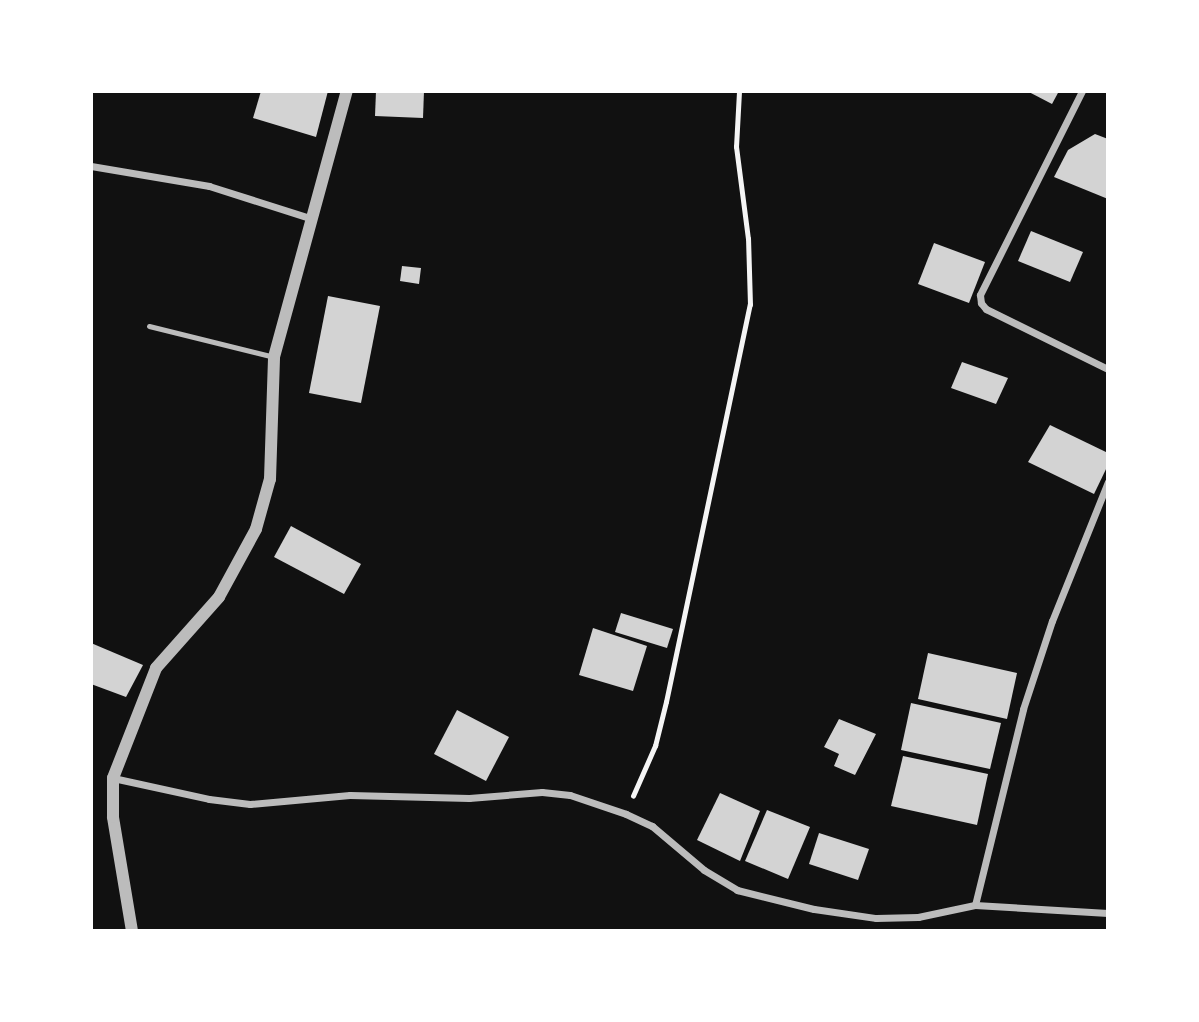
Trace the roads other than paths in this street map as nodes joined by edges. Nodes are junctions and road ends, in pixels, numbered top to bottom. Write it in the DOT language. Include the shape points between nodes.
graph roads {
  1 [pos="347,91"];
  2 [pos="1082,91"];
  3 [pos="91,166"];
  4 [pos="310,218"];
  5 [pos="149,327"];
  6 [pos="274,357"];
  7 [pos="1108,369"];
  8 [pos="1108,482"];
  9 [pos="113,778"];
  10 [pos="975,905"];
  11 [pos="1108,913"];
  12 [pos="132,931"];
  1 -- 4 [label="street"];
  2 -- 7 [label="street" via="980,295 986,309"];
  3 -- 4 [label="street" via="209,187"];
  4 -- 6 [label="street"];
  5 -- 6 [label="lane"];
  6 -- 9 [label="street" via="270,479 256,529 219,597 156,668"];
  8 -- 10 [label="street" via="1052,621 1023,709"];
  9 -- 10 [label="street" via="250,804 350,794 469,799 542,792 570,795 652,826 704,870 737,890 814,909 877,918 918,917"];
  9 -- 12 [label="street" via="113,817"];
  10 -- 11 [label="street"];
}
